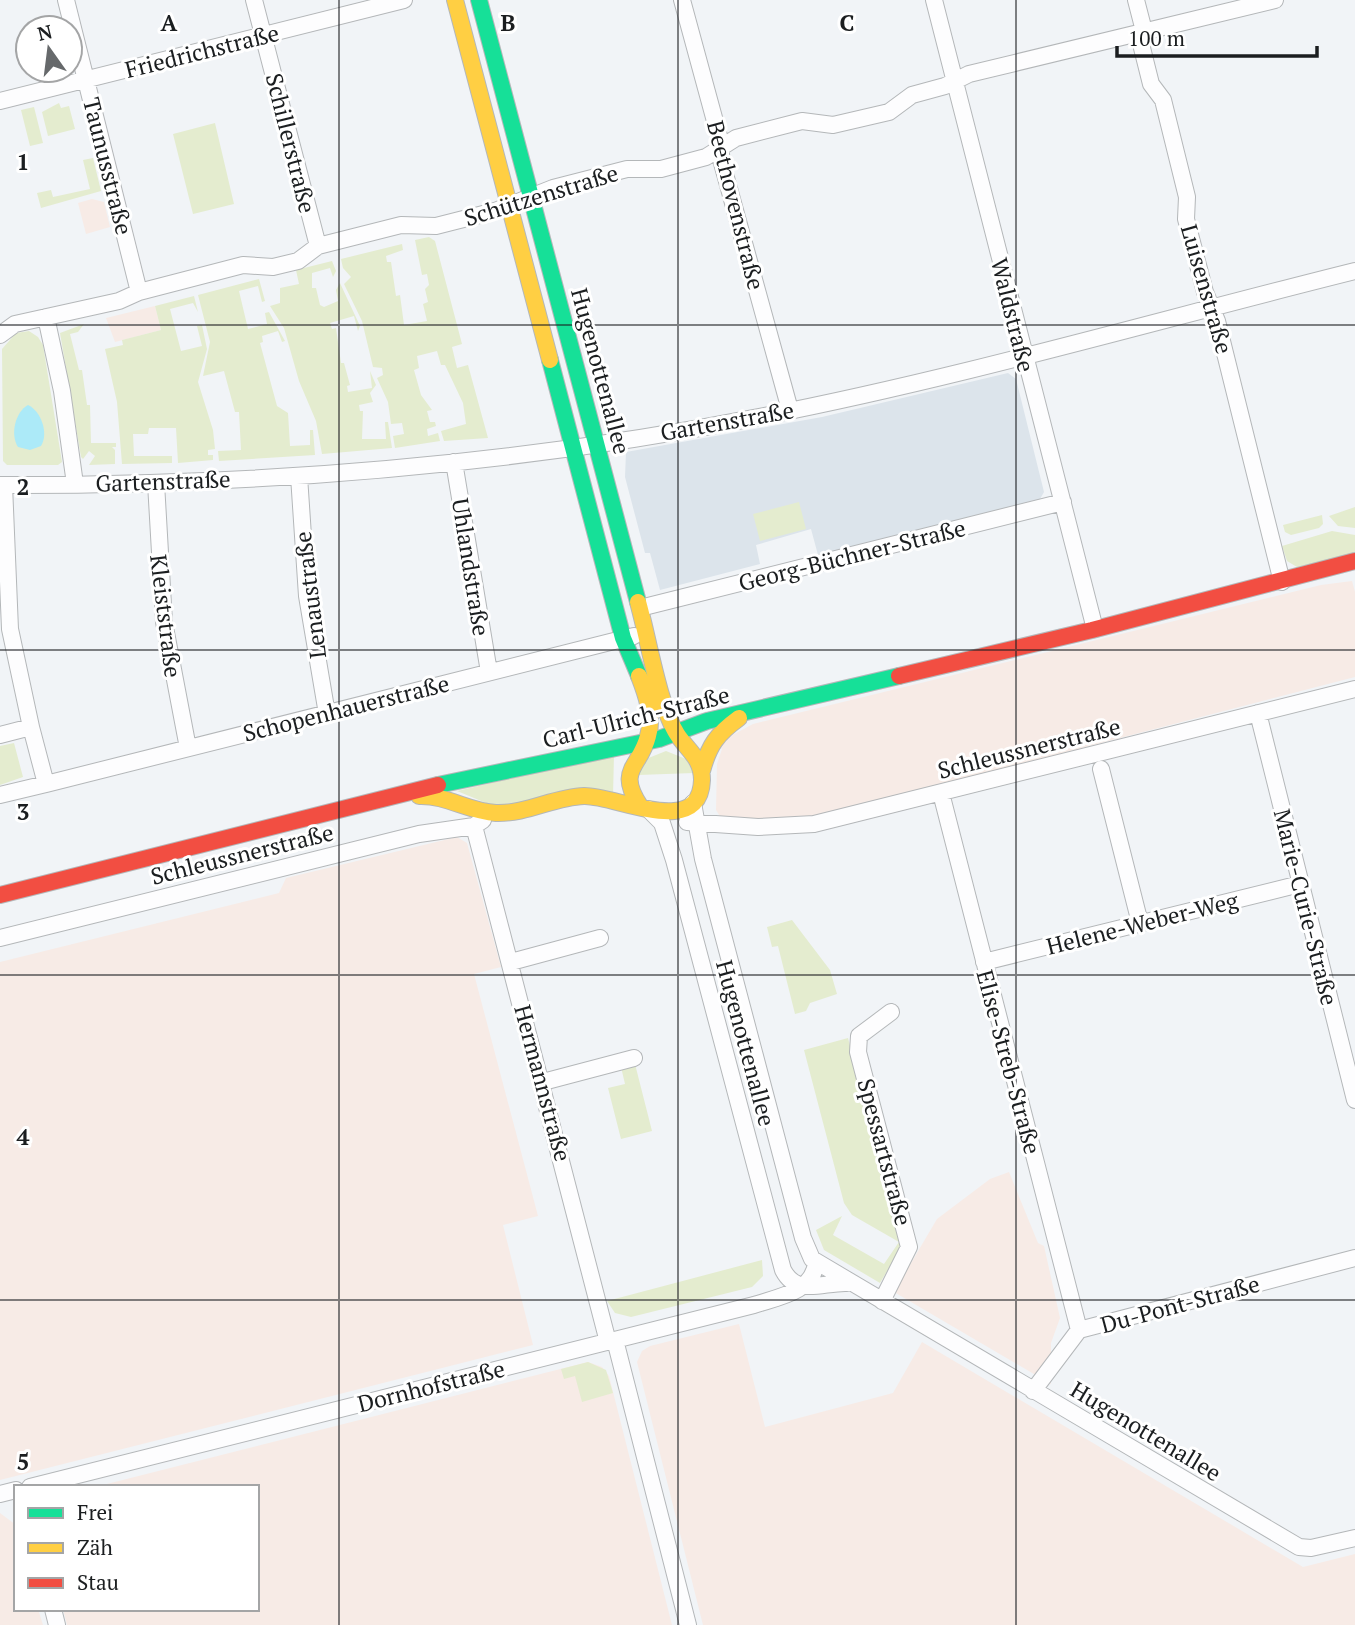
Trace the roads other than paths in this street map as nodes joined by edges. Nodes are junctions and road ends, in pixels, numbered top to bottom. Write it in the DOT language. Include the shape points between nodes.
graph roads {
  1 [pos="66,0"];
  2 [pos="254,0"];
  3 [pos="404,0"];
  4 [pos="455,0"];
  5 [pos="479,0"];
  6 [pos="682,0"];
  7 [pos="934,0"];
  8 [pos="1136,0"];
  9 [pos="1275,0"];
  10 [pos="1144,31"];
  11 [pos="264,36"];
  12 [pos="86,80"];
  13 [pos="954,80"];
  14 [pos="0,101"];
  15 [pos="720,148"];
  16 [pos="532,197"];
  17 [pos="509,206"];
  18 [pos="318,246"];
  19 [pos="1355,271"];
  20 [pos="139,292"];
  21 [pos="1210,307"];
  22 [pos="46,317"];
  23 [pos="0,335"];
  24 [pos="1025,355"];
  25 [pos="790,410"];
  26 [pos="597,443"];
  27 [pos="573,446"];
  28 [pos="454,462"];
  29 [pos="299,476"];
  30 [pos="156,483"];
  31 [pos="75,484"];
  32 [pos="2,485"];
  33 [pos="1063,502"];
  34 [pos="1355,561"];
  35 [pos="1355,571"];
  36 [pos="1282,582"];
  37 [pos="640,608"];
  38 [pos="1095,629"];
  39 [pos="646,632"];
  40 [pos="623,638"];
  41 [pos="489,672"];
  42 [pos="637,676"];
  43 [pos="1355,689"];
  44 [pos="670,712"];
  45 [pos="327,713"];
  46 [pos="747,713"];
  47 [pos="1258,713"];
  48 [pos="31,727"];
  49 [pos="677,734"];
  50 [pos="0,735"];
  51 [pos="653,740"];
  52 [pos="622,747"];
  53 [pos="188,748"];
  54 [pos="690,748"];
  55 [pos="1101,769"];
  56 [pos="702,771"];
  57 [pos="46,784"];
  58 [pos="941,793"];
  59 [pos="0,795"];
  60 [pos="373,802"];
  61 [pos="648,811"];
  62 [pos="494,814"];
  63 [pos="698,816"];
  64 [pos="474,826"];
  65 [pos="1300,884"];
  66 [pos="0,895"];
  67 [pos="1140,923"];
  68 [pos="0,938"];
  69 [pos="600,938"];
  70 [pos="511,962"];
  71 [pos="984,962"];
  72 [pos="891,1012"];
  73 [pos="634,1058"];
  74 [pos="543,1082"];
  75 [pos="1355,1100"];
  76 [pos="1355,1258"];
  77 [pos="816,1263"];
  78 [pos="848,1283"];
  79 [pos="803,1287"];
  80 [pos="882,1301"];
  81 [pos="1079,1330"];
  82 [pos="612,1341"];
  83 [pos="1033,1391"];
  84 [pos="38,1485"];
  85 [pos="1355,1538"];
  86 [pos="688,1625"];
  1 -- 12 [label="street, Taunusstraße"];
  2 -- 11 [label="street, Schillerstraße"];
  3 -- 11 [label="street, Friedrichstraße"];
  4 -- 17 [label="main road, Hugenottenallee"];
  5 -- 16 [label="main road, Hugenottenallee"];
  6 -- 15 [label="street, Beethovenstraße"];
  7 -- 13 [label="street, Waldstraße"];
  8 -- 10 [label="street, Luisenstraße"];
  9 -- 10 [label="street, Schützenstraße"];
  10 -- 13 [label="street, Schützenstraße"];
  10 -- 21 [label="street, Luisenstraße" via="1142,48 1151,84 1163,100 1187,197 1186,219"];
  11 -- 12 [label="street, Friedrichstraße"];
  11 -- 18 [label="street, Schillerstraße"];
  12 -- 14 [label="street, Friedrichstraße"];
  12 -- 20 [label="street, Taunusstraße"];
  13 -- 15 [label="street, Schützenstraße" via="912,95 889,112 834,125 802,121 736,138"];
  13 -- 24 [label="street, Waldstraße"];
  15 -- 16 [label="street, Schützenstraße" via="661,169 627,169"];
  15 -- 25 [label="street, Beethovenstraße"];
  16 -- 17 [label="street, Schützenstraße"];
  16 -- 26 [label="main road, Hugenottenallee"];
  17 -- 18 [label="street, Schützenstraße" via="436,226 406,223"];
  17 -- 27 [label="main road, Hugenottenallee"];
  18 -- 20 [label="street, Schützenstraße" via="298,261 273,267 243,265"];
  19 -- 21 [label="street, Gartenstraße"];
  20 -- 22 [label="street, Schützenstraße"];
  21 -- 24 [label="street, Gartenstraße"];
  21 -- 36 [label="street, Luisenstraße"];
  22 -- 23 [label="street, Schützenstraße" via="15,324"];
  22 -- 31 [label="street"];
  24 -- 25 [label="street, Gartenstraße"];
  24 -- 33 [label="street, Waldstraße"];
  25 -- 26 [label="street, Gartenstraße"];
  26 -- 27 [label="street, Gartenstraße"];
  26 -- 37 [label="main road, Hugenottenallee"];
  27 -- 28 [label="street, Gartenstraße"];
  27 -- 40 [label="main road, Hugenottenallee"];
  28 -- 29 [label="street, Gartenstraße"];
  28 -- 41 [label="street, Uhlandstraße"];
  29 -- 30 [label="street, Gartenstraße"];
  29 -- 45 [label="street, Lenaustraße" via="305,583"];
  30 -- 31 [label="street, Gartenstraße"];
  30 -- 53 [label="street, Kleiststraße" via="164,622"];
  31 -- 32 [label="street, Gartenstraße"];
  32 -- 48 [label="street" via="10,629"];
  33 -- 37 [label="street, Georg-Büchner-Straße"];
  33 -- 38 [label="street, Waldstraße"];
  34 -- 36 [label="main road, Carl-Ulrich-Straße"];
  35 -- 36 [label="main road, Carl-Ulrich-Straße"];
  36 -- 38 [label="main road, Carl-Ulrich-Straße"];
  37 -- 39 [label="main road, Hugenottenallee"];
  38 -- 46 [label="main road, Carl-Ulrich-Straße"];
  39 -- 40 [label="street, Schopenhauerstraße"];
  39 -- 44 [label="main road, Hugenottenallee"];
  40 -- 41 [label="street, Schopenhauerstraße"];
  40 -- 42 [label="main road, Hugenottenallee"];
  41 -- 45 [label="street, Schopenhauerstraße"];
  42 -- 51 [label="main road, Hugenottenallee"];
  42 -- 52 [label="main road, Hugenottenallee" via="640,731"];
  43 -- 47 [label="street, Schleussnerstraße"];
  44 -- 46 [label="main road" via="697,717"];
  44 -- 49 [label="main road, Hugenottenallee"];
  45 -- 53 [label="street, Schopenhauerstraße"];
  46 -- 49 [label="main road, Carl-Ulrich-Straße"];
  46 -- 56 [label="main road" via="718,733 709,745"];
  47 -- 58 [label="street, Schleussnerstraße"];
  47 -- 65 [label="street, Marie-Curie-Straße"];
  48 -- 50 [label="street"];
  48 -- 57 [label="street"];
  49 -- 51 [label="main road, Carl-Ulrich-Straße"];
  49 -- 54 [label="main road, Hugenottenallee"];
  51 -- 52 [label="main road, Carl-Ulrich-Straße"];
  51 -- 54 [label="main road" via="673,740"];
  51 -- 61 [label="main road, Hugenottenallee" via="628,772 630,791"];
  52 -- 60 [label="main road, Carl-Ulrich-Straße" via="432,785"];
  53 -- 57 [label="street, Schopenhauerstraße"];
  54 -- 56 [label="main road, Hugenottenallee"];
  55 -- 67 [label="street"];
  56 -- 63 [label="main road"];
  57 -- 59 [label="street, Schopenhauerstraße"];
  58 -- 63 [label="street, Schleussnerstraße" via="814,824 758,827"];
  58 -- 71 [label="street, Elise-Streb-Straße"];
  60 -- 62 [label="main road" via="431,794"];
  60 -- 66 [label="main road, Carl-Ulrich-Straße"];
  61 -- 62 [label="main road, Schleussnerstraße" via="595,796 570,796"];
  61 -- 63 [label="street, Schleussnerstraße"];
  61 -- 63 [label="main road"];
  61 -- 79 [label="street, Hugenottenallee" via="665,829 780,1263 788,1278"];
  62 -- 64 [label="street, Schleussnerstraße"];
  63 -- 77 [label="street, Hugenottenallee" via="803,1238"];
  64 -- 68 [label="street, Schleussnerstraße" via="419,834"];
  64 -- 70 [label="street, Hermannstraße"];
  65 -- 67 [label="street, Helene-Weber-Weg"];
  65 -- 75 [label="street, Marie-Curie-Straße"];
  67 -- 71 [label="street, Helene-Weber-Weg"];
  69 -- 70 [label="street"];
  70 -- 74 [label="street, Hermannstraße"];
  71 -- 81 [label="street, Elise-Streb-Straße"];
  72 -- 80 [label="street, Spessartstraße" via="859,1036 858,1052 909,1247"];
  73 -- 74 [label="street"];
  74 -- 82 [label="street, Hermannstraße"];
  76 -- 81 [label="street, Du-Pont-Straße"];
  77 -- 78 [label="street, Hugenottenallee"];
  77 -- 79 [label="street"];
  78 -- 79 [label="street"];
  78 -- 80 [label="street, Hugenottenallee"];
  79 -- 82 [label="street, Dornhofstraße" via="754,1305"];
  80 -- 83 [label="street, Hugenottenallee"];
  81 -- 83 [label="street, Du-Pont-Straße"];
  82 -- 84 [label="street, Dornhofstraße"];
  82 -- 86 [label="street, Hermannstraße"];
  83 -- 85 [label="street, Hugenottenallee" via="1298,1547"];
}
